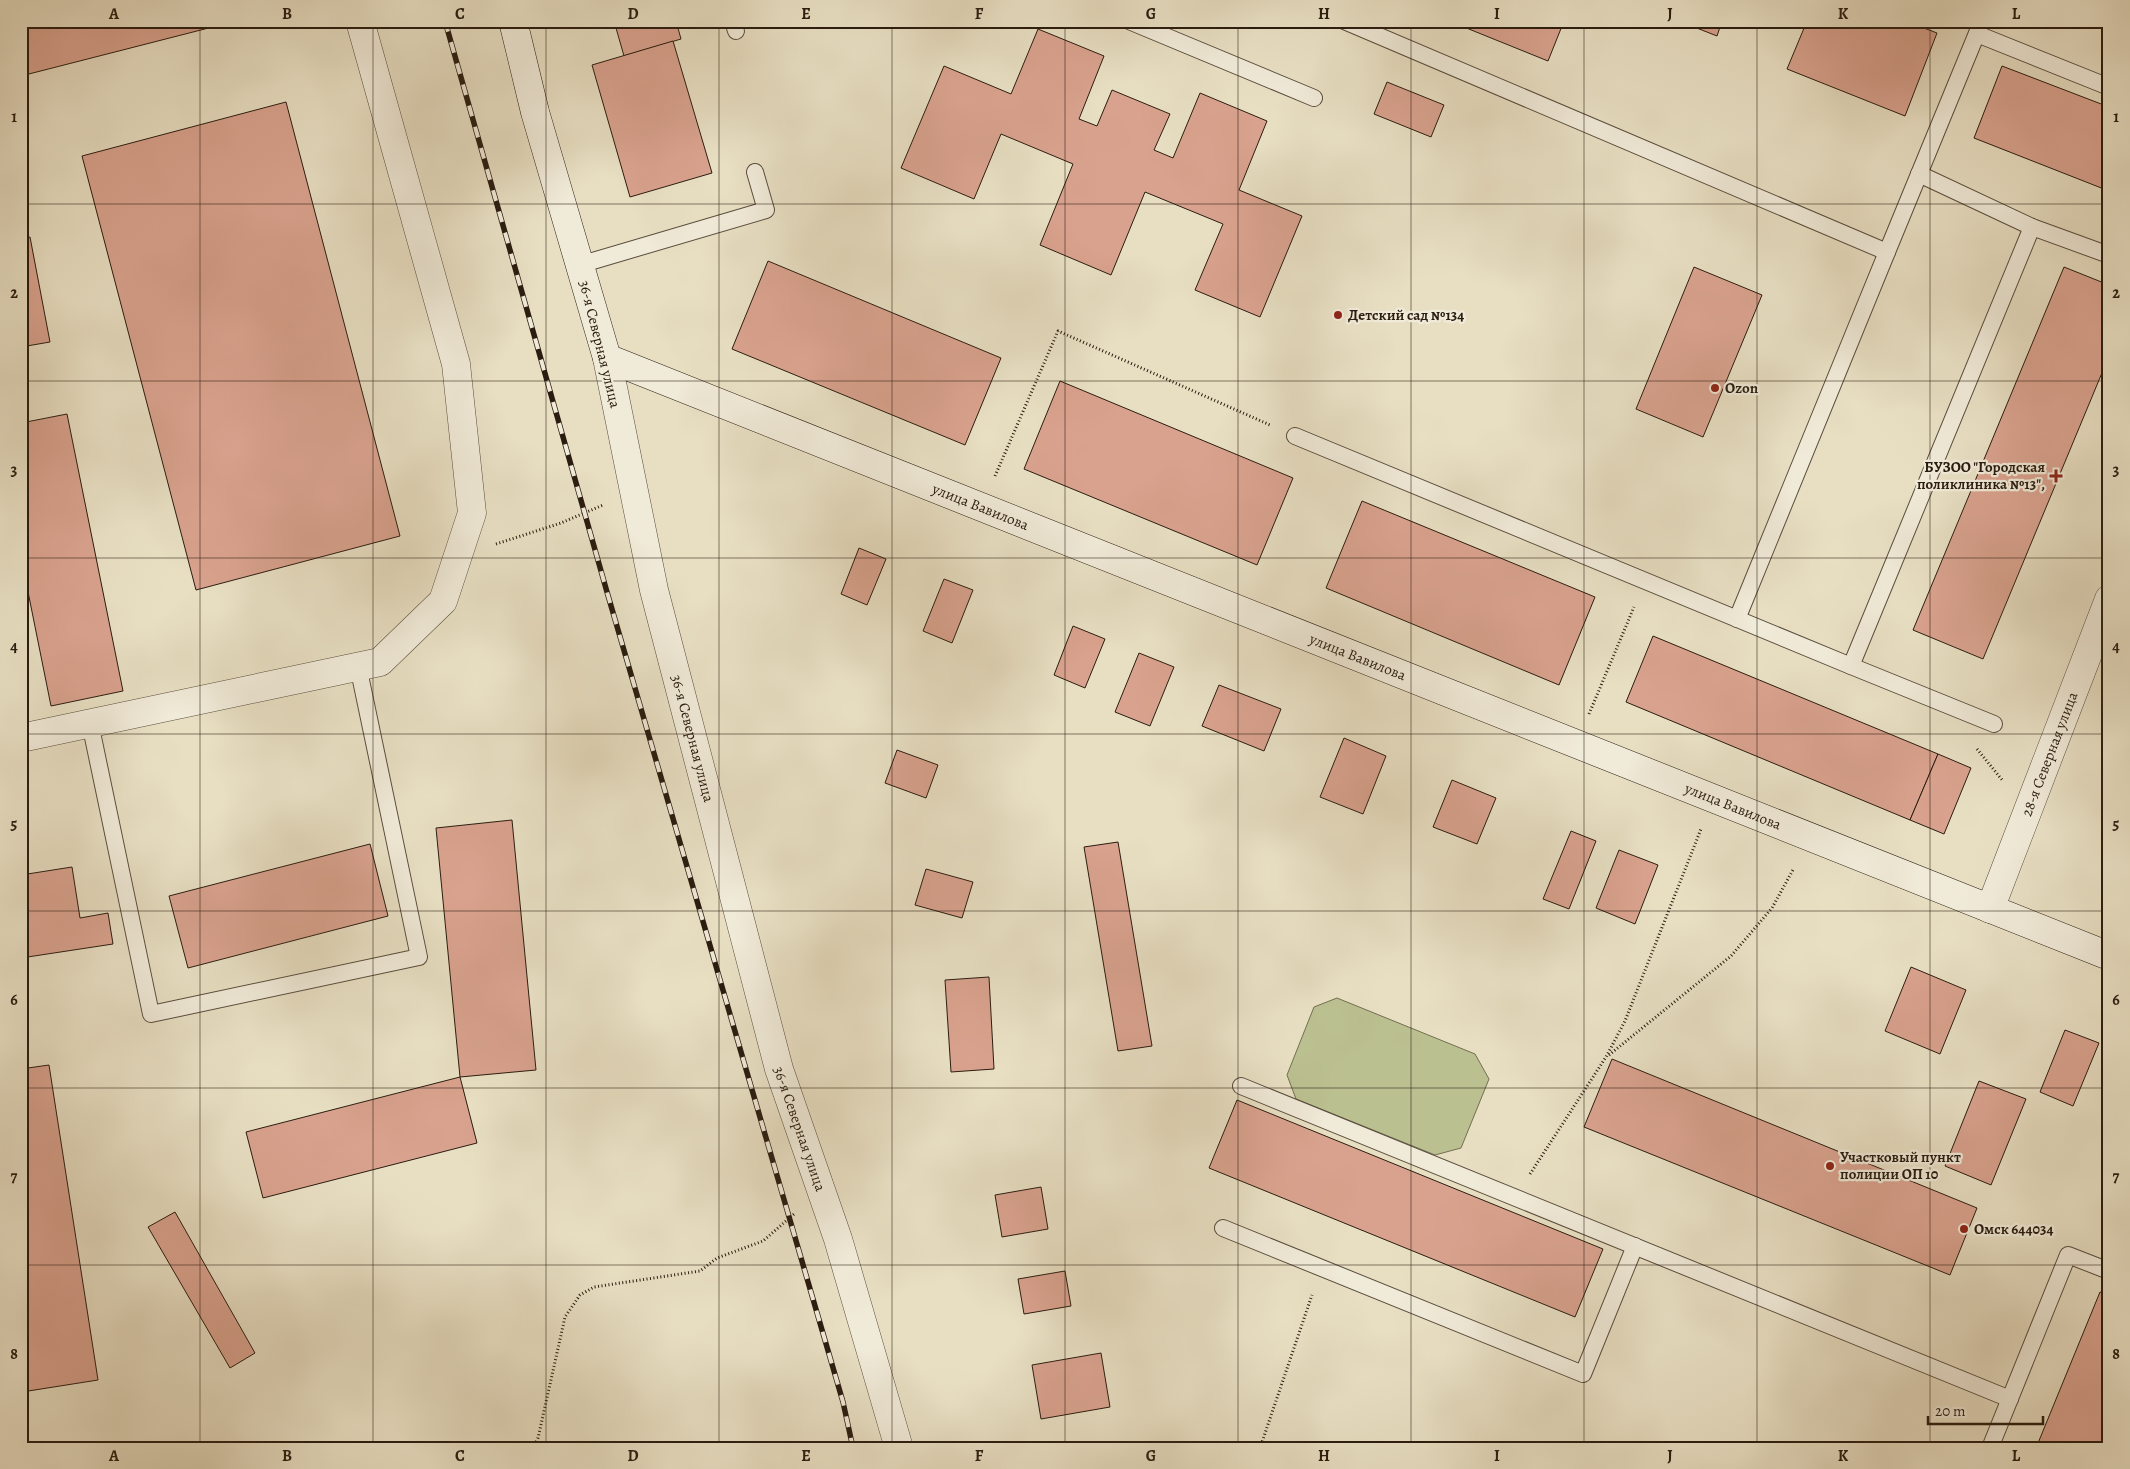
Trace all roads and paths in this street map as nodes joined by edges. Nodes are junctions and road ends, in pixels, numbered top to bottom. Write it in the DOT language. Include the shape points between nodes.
graph roads {
  1 [pos="360,21"];
  2 [pos="513,21"];
  3 [pos="1129,21"];
  4 [pos="1344,21"];
  5 [pos="1979,27"];
  6 [pos="2109,86"];
  7 [pos="1314,98"];
  8 [pos="755,172"];
  9 [pos="1919,174"];
  10 [pos="2032,227"];
  11 [pos="1887,252"];
  12 [pos="2109,256"];
  13 [pos="579,265"];
  14 [pos="606,358"];
  15 [pos="1295,436"];
  16 [pos="633,492"];
  17 [pos="982,507"];
  18 [pos="461,547"];
  19 [pos="1645,581"];
  20 [pos="2109,599"];
  21 [pos="1737,618"];
  22 [pos="358,666"];
  23 [pos="1851,666"];
  24 [pos="90,723"];
  25 [pos="1994,724"];
  26 [pos="21,738"];
  27 [pos="1576,744"];
  28 [pos="1973,744"];
  29 [pos="1713,798"];
  30 [pos="2028,810"];
  31 [pos="1808,836"];
  32 [pos="1990,909"];
  33 [pos="2109,956"];
  34 [pos="1606,1057"];
  35 [pos="1240,1086"];
  36 [pos="818,1180"];
  37 [pos="1514,1197"];
  38 [pos="1223,1228"];
  39 [pos="1635,1246"];
  40 [pos="1321,1268"];
  41 [pos="2109,1272"];
  42 [pos="2010,1399"];
  43 [pos="533,1448"];
  44 [pos="900,1448"];
  45 [pos="1260,1448"];
  46 [pos="1990,1448"];
  1 -- 18 [label="street" via="456,364 472,513"];
  2 -- 13 [label="street, 36-я Северная улица" via="535,112"];
  3 -- 7 [label="lane"];
  4 -- 11 [label="lane"];
  5 -- 6 [label="lane"];
  5 -- 9 [label="lane"];
  8 -- 13 [label="lane" via="766,210"];
  9 -- 10 [label="lane"];
  9 -- 11 [label="lane"];
  10 -- 12 [label="lane"];
  10 -- 23 [label="lane"];
  11 -- 21 [label="lane"];
  13 -- 14 [label="street, 36-я Северная улица"];
  14 -- 16 [label="street, 36-я Северная улица"];
  14 -- 17 [label="street, улица Вавилова"];
  15 -- 17 [label="path" via="1058,331"];
  15 -- 19 [label="lane"];
  16 -- 18 [label="path" via="562,523 499,544"];
  16 -- 36 [label="street, 36-я Северная улица" via="654,590 779,1069"];
  17 -- 27 [label="street, улица Вавилова"];
  18 -- 22 [label="street" via="443,602 380,662"];
  19 -- 21 [label="lane"];
  19 -- 27 [label="path"];
  20 -- 30 [label="street, 28-я Северная улица"];
  21 -- 23 [label="lane"];
  22 -- 24 [label="street"];
  22 -- 24 [label="lane" via="419,957 180,1008 151,1014"];
  23 -- 25 [label="lane"];
  24 -- 26 [label="street"];
  27 -- 29 [label="street, улица Вавилова"];
  28 -- 30 [label="path"];
  29 -- 31 [label="street, улица Вавилова"];
  29 -- 34 [label="path" via="1625,1021"];
  30 -- 32 [label="street, 28-я Северная улица"];
  31 -- 32 [label="street, улица Вавилова"];
  31 -- 34 [label="path" via="1772,908 1731,956"];
  32 -- 33 [label="street, улица Вавилова"];
  34 -- 37 [label="path"];
  35 -- 37 [label="lane"];
  36 -- 43 [label="path" via="790,1219 763,1241 717,1258 700,1271 594,1287 580,1295 565,1317"];
  36 -- 44 [label="street, 36-я Северная улица"];
  37 -- 39 [label="lane"];
  38 -- 40 [label="lane"];
  39 -- 40 [label="lane" via="1583,1374"];
  39 -- 42 [label="lane"];
  40 -- 45 [label="path"];
  41 -- 42 [label="lane" via="2068,1255"];
  42 -- 46 [label="lane"];
}
